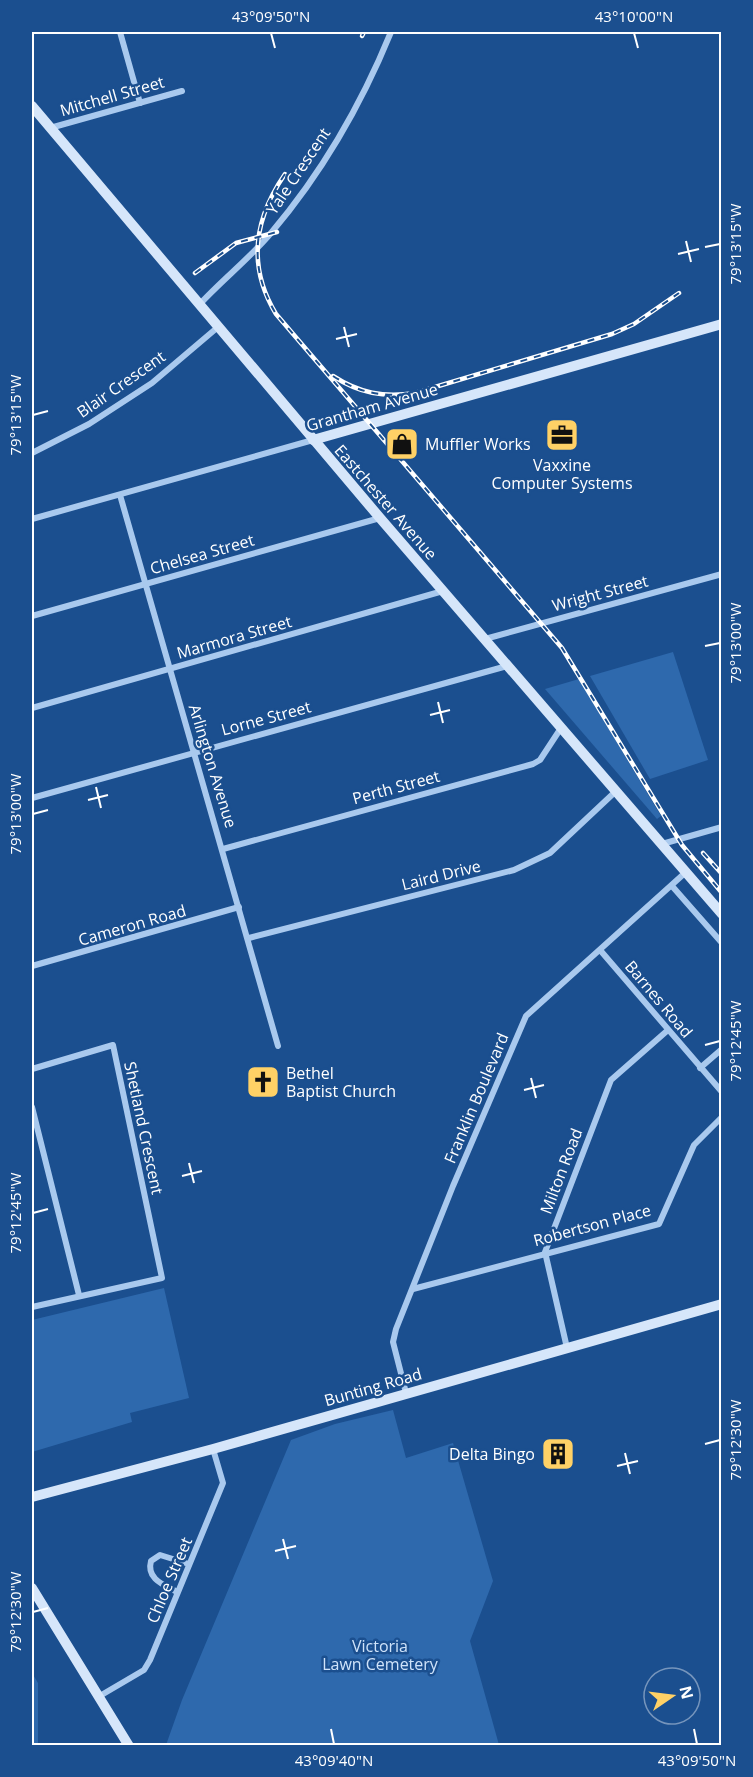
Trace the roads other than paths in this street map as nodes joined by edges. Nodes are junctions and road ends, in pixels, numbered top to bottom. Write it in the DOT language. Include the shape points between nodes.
graph roads {
  1 [pos="120,32"];
  2 [pos="391,32"];
  3 [pos="182,91"];
  4 [pos="140,103"];
  5 [pos="32,106"];
  6 [pos="50,128"];
  7 [pos="199,305"];
  8 [pos="722,324"];
  9 [pos="218,327"];
  10 [pos="313,440"];
  11 [pos="32,453"];
  12 [pos="120,495"];
  13 [pos="380,518"];
  14 [pos="32,519"];
  15 [pos="722,574"];
  16 [pos="145,584"];
  17 [pos="443,591"];
  18 [pos="32,616"];
  19 [pos="485,639"];
  20 [pos="507,666"];
  21 [pos="169,669"];
  22 [pos="32,708"];
  23 [pos="561,728"];
  24 [pos="195,751"];
  25 [pos="615,792"];
  26 [pos="32,798"];
  27 [pos="722,827"];
  28 [pos="662,844"];
  29 [pos="223,849"];
  30 [pos="686,872"];
  31 [pos="672,885"];
  32 [pos="239,907"];
  33 [pos="722,914"];
  34 [pos="249,938"];
  35 [pos="722,943"];
  36 [pos="600,950"];
  37 [pos="32,966"];
  38 [pos="668,1030"];
  39 [pos="278,1046"];
  40 [pos="722,1049"];
  41 [pos="700,1068"];
  42 [pos="32,1069"];
  43 [pos="722,1092"];
  44 [pos="32,1107"];
  45 [pos="722,1117"];
  46 [pos="545,1252"];
  47 [pos="413,1289"];
  48 [pos="79,1295"];
  49 [pos="722,1304"];
  50 [pos="32,1307"];
  51 [pos="567,1348"];
  52 [pos="406,1393"];
  53 [pos="213,1449"];
  54 [pos="32,1497"];
  55 [pos="189,1564"];
  56 [pos="32,1588"];
  57 [pos="177,1592"];
  58 [pos="98,1697"];
  59 [pos="129,1746"];
  1 -- 4 [label="street"];
  2 -- 7 [label="street, Yale Crescent" via="356,105 310,181 272,233"];
  3 -- 4 [label="street, Mitchell Street"];
  4 -- 6 [label="street, Mitchell Street"];
  5 -- 6 [label="street, Eastchester Avenue"];
  6 -- 7 [label="street, Eastchester Avenue"];
  7 -- 9 [label="street, Eastchester Avenue"];
  8 -- 10 [label="street, Grantham Avenue"];
  9 -- 10 [label="street, Eastchester Avenue"];
  9 -- 11 [label="street, Blair Crescent" via="152,383 89,424"];
  10 -- 12 [label="street, Grantham Avenue"];
  10 -- 13 [label="street, Eastchester Avenue"];
  12 -- 14 [label="street, Grantham Avenue"];
  12 -- 16 [label="street, Arlington Avenue"];
  13 -- 16 [label="street, Chelsea Street"];
  13 -- 17 [label="street, Eastchester Avenue"];
  15 -- 19 [label="street, Wright Street"];
  16 -- 18 [label="street, Chelsea Street"];
  16 -- 21 [label="street, Arlington Avenue"];
  17 -- 19 [label="street, Eastchester Avenue"];
  17 -- 21 [label="street, Marmora Street"];
  19 -- 20 [label="street, Eastchester Avenue"];
  20 -- 23 [label="street, Eastchester Avenue"];
  20 -- 24 [label="street, Lorne Street"];
  21 -- 22 [label="street, Marmora Street"];
  21 -- 24 [label="street, Arlington Avenue"];
  23 -- 25 [label="street, Eastchester Avenue"];
  23 -- 29 [label="street, Perth Street" via="540,760 533,764"];
  24 -- 26 [label="street, Lorne Street"];
  24 -- 29 [label="street, Arlington Avenue"];
  25 -- 28 [label="street, Eastchester Avenue"];
  25 -- 34 [label="street, Laird Drive" via="550,854 514,870"];
  27 -- 28 [label="street"];
  28 -- 30 [label="street, Eastchester Avenue"];
  29 -- 32 [label="street, Arlington Avenue"];
  30 -- 31 [label="street, Franklin Boulevard"];
  30 -- 33 [label="street, Eastchester Avenue"];
  31 -- 35 [label="street"];
  31 -- 36 [label="street, Franklin Boulevard"];
  32 -- 34 [label="street, Arlington Avenue"];
  32 -- 37 [label="street, Cameron Road"];
  34 -- 39 [label="street, Arlington Avenue"];
  36 -- 38 [label="street, Barnes Road"];
  36 -- 47 [label="street, Franklin Boulevard" via="526,1016"];
  38 -- 41 [label="street, Barnes Road"];
  38 -- 46 [label="street, Milton Road" via="611,1080"];
  40 -- 41 [label="street"];
  41 -- 43 [label="street, Barnes Road"];
  42 -- 48 [label="street, Shetland Crescent" via="112,1045 162,1278"];
  44 -- 48 [label="street"];
  45 -- 46 [label="street, Robertson Place" via="694,1145 659,1224"];
  46 -- 47 [label="street, Robertson Place"];
  46 -- 51 [label="street"];
  47 -- 52 [label="street, Franklin Boulevard" via="393,1342"];
  48 -- 50 [label="street"];
  49 -- 51 [label="street, Bunting Road"];
  51 -- 52 [label="street, Bunting Road"];
  52 -- 53 [label="street, Bunting Road"];
  53 -- 54 [label="street, Bunting Road"];
  53 -- 55 [label="street, Chloe Street" via="223,1484"];
  55 -- 57 [label="street, Chloe Street"];
  55 -- 57 [label="street" via="160,1554 151,1561 154,1579"];
  56 -- 58 [label="street"];
  57 -- 58 [label="street, Chloe Street" via="144,1670"];
  58 -- 59 [label="street"];
}
